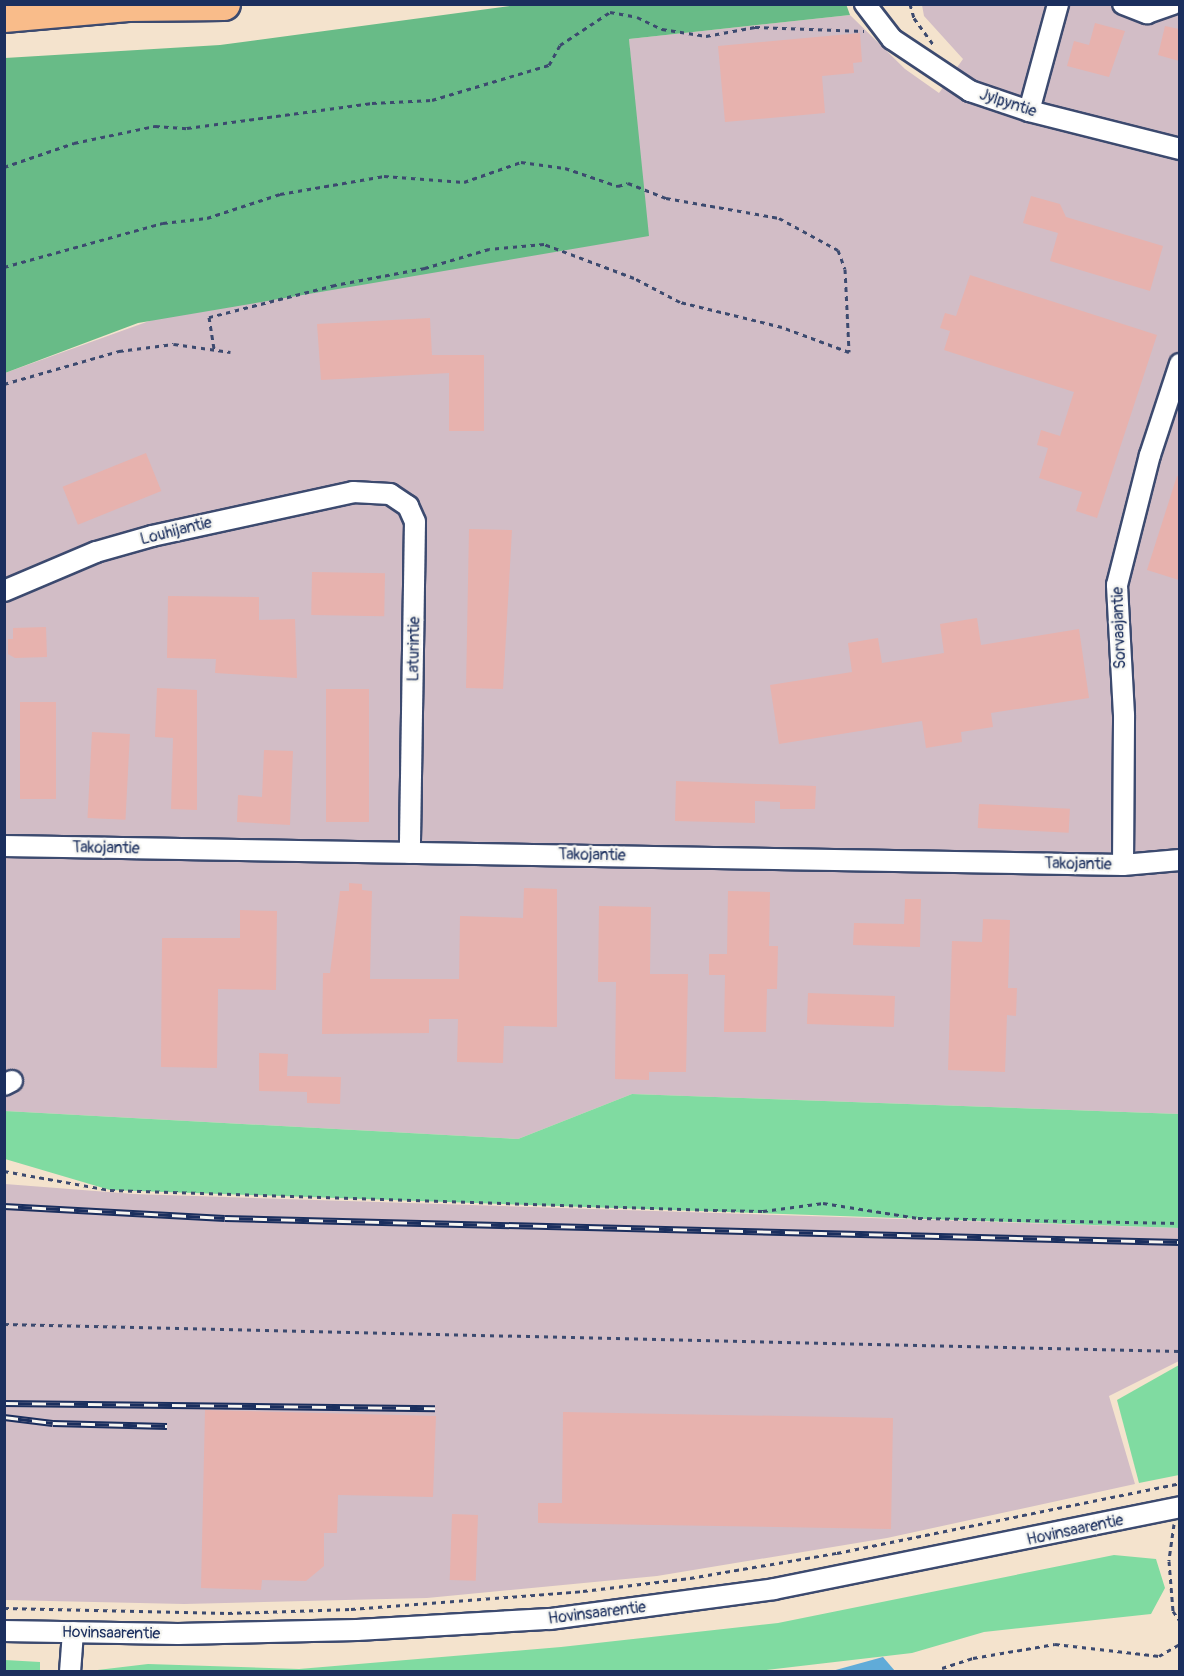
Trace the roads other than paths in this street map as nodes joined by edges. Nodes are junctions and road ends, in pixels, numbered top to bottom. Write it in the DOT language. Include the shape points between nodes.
graph roads {
  1 [pos="224,4"];
  2 [pos="865,4"];
  3 [pos="1059,4"];
  4 [pos="1124,4"];
  5 [pos="1173,4"];
  6 [pos="128,5"];
  7 [pos="4,16"];
  8 [pos="1029,111"];
  9 [pos="1179,149"];
  10 [pos="1179,364"];
  11 [pos="353,492"];
  12 [pos="4,591"];
  13 [pos="4,846"];
  14 [pos="410,852"];
  15 [pos="1179,860"];
  16 [pos="1123,865"];
  17 [pos="1178,1507"];
  18 [pos="4,1630"];
  19 [pos="73,1632"];
  20 [pos="70,1671"];
  1 -- 6 [label="highway"];
  2 -- 8 [label="street, Jylpyntie" via="892,39 970,91"];
  3 -- 8 [label="street"];
  4 -- 5 [label="street" via="1147,13"];
  6 -- 7 [label="highway"];
  8 -- 9 [label="street, Jylpyntie"];
  10 -- 16 [label="street, Sorvaajantie" via="1150,455 1117,585 1124,715"];
  11 -- 12 [label="street, Louhijantie" via="96,552"];
  11 -- 14 [label="street, Laturintie" via="390,494 408,506 415,522"];
  13 -- 14 [label="street, Takojantie"];
  14 -- 16 [label="street, Takojantie"];
  15 -- 16 [label="street, Takojantie"];
  17 -- 19 [label="street, Hovinsaarentie" via="774,1589 550,1619 357,1630"];
  18 -- 19 [label="street, Hovinsaarentie"];
  19 -- 20 [label="street"];
}
